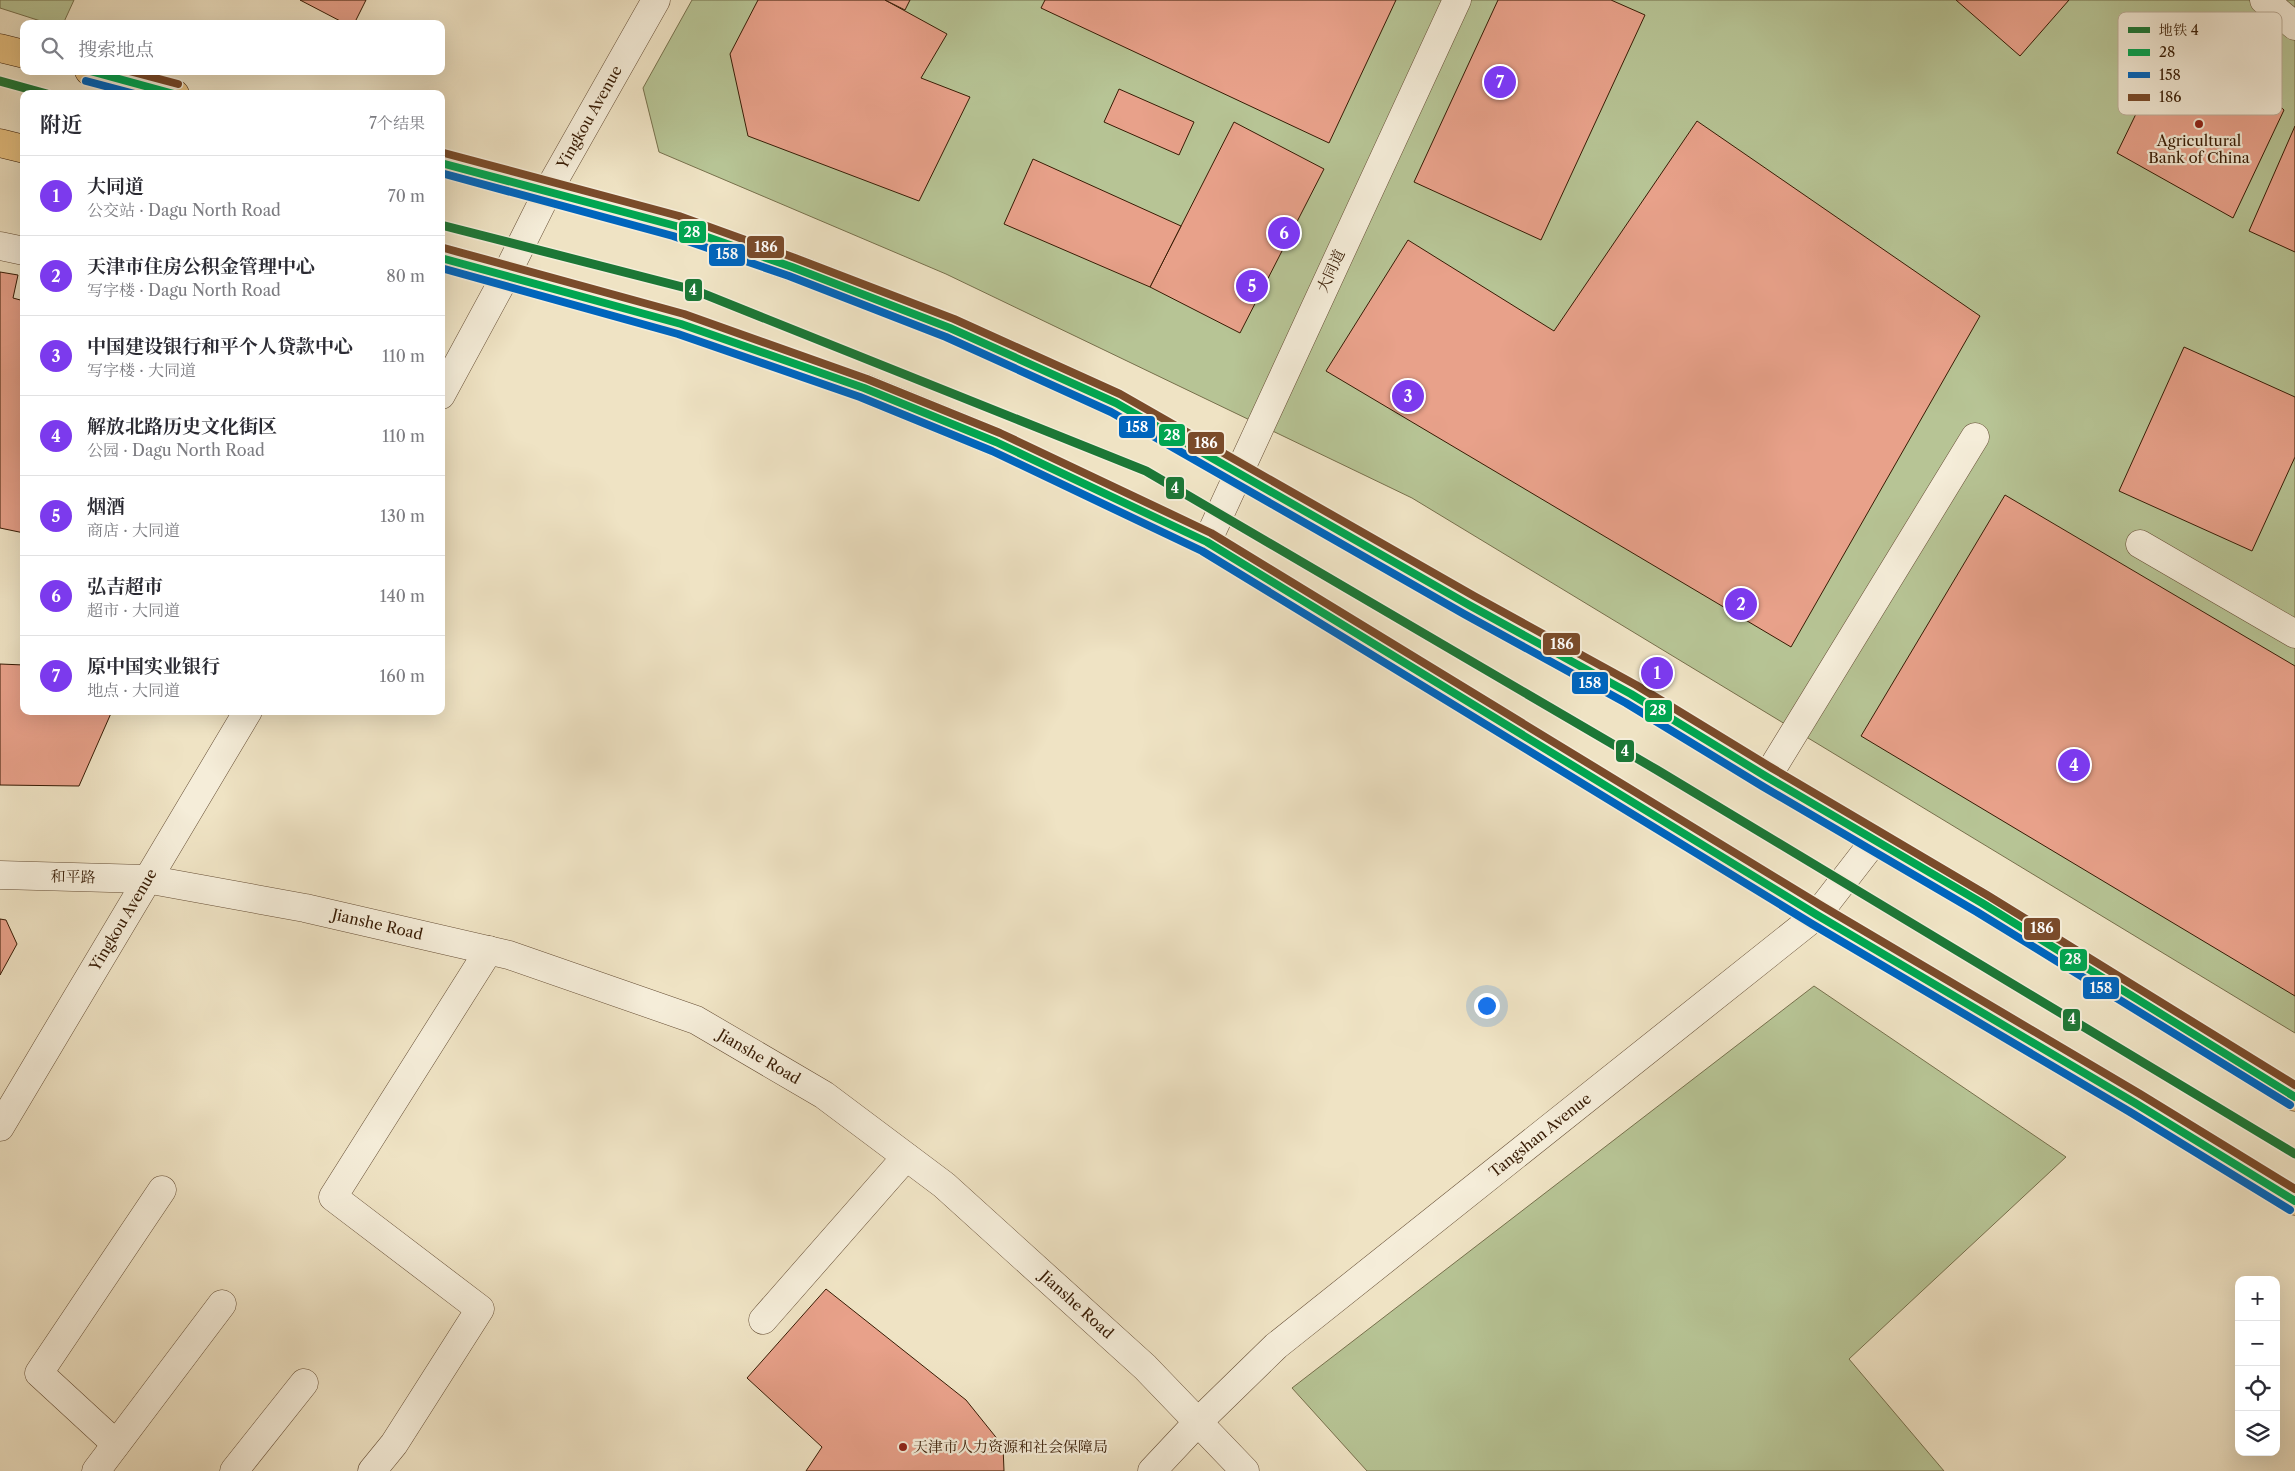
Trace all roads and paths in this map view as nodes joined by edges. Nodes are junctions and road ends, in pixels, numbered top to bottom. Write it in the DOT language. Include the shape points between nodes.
graph roads {
  1 [pos="656,0"];
  2 [pos="1457,0"];
  3 [pos="2264,0"];
  4 [pos="2278,12"];
  5 [pos="2282,15"];
  6 [pos="2295,26"];
  7 [pos="0,48"];
  8 [pos="20,53"];
  9 [pos="104,75"];
  10 [pos="160,90"];
  11 [pos="0,143"];
  12 [pos="20,148"];
  13 [pos="445,164"];
  14 [pos="548,191"];
  15 [pos="0,246"];
  16 [pos="20,250"];
  17 [pos="445,259"];
  18 [pos="506,275"];
  19 [pos="445,388"];
  20 [pos="1975,437"];
  21 [pos="1238,471"];
  22 [pos="1207,542"];
  23 [pos="2140,544"];
  24 [pos="2295,634"];
  25 [pos="246,715"];
  26 [pos="1766,777"];
  27 [pos="1875,840"];
  28 [pos="0,875"];
  29 [pos="146,879"];
  30 [pos="1817,915"];
  31 [pos="489,950"];
  32 [pos="2295,1097"];
  33 [pos="0,1127"];
  34 [pos="906,1157"];
  35 [pos="162,1190"];
  36 [pos="2295,1200"];
  37 [pos="222,1304"];
  38 [pos="763,1320"];
  39 [pos="304,1383"];
  40 [pos="1197,1423"];
  41 [pos="116,1444"];
  42 [pos="96,1471"];
  43 [pos="234,1471"];
  44 [pos="372,1471"];
  45 [pos="1138,1471"];
  46 [pos="1152,1471"];
  47 [pos="1245,1471"];
  1 -- 14 [label="street, Yingkou Avenue"];
  2 -- 21 [label="street, 大同道"];
  3 -- 4 [label="street"];
  5 -- 6 [label="street"];
  7 -- 8 [label="main road"];
  9 -- 10 [label="main road"];
  11 -- 12 [label="main road"];
  13 -- 14 [label="main road"];
  14 -- 18 [label="street, Yingkou Avenue"];
  14 -- 21 [label="main road" via="676,226 950,328 1116,403"];
  15 -- 16 [label="street"];
  17 -- 18 [label="main road"];
  18 -- 19 [label="street, Yingkou Avenue"];
  18 -- 22 [label="main road" via="681,324 864,388 996,442"];
  20 -- 26 [label="street"];
  21 -- 22 [label="street, 大同道"];
  21 -- 26 [label="main road" via="1631,694"];
  22 -- 30 [label="main road"];
  23 -- 24 [label="street"];
  25 -- 29 [label="street, Yingkou Avenue"];
  26 -- 27 [label="main road"];
  27 -- 30 [label="street, Tangshan Avenue"];
  27 -- 32 [label="main road"];
  28 -- 29 [label="street, 和平路"];
  29 -- 31 [label="street, Jianshe Road" via="305,908"];
  29 -- 33 [label="street, Yingkou Avenue"];
  30 -- 36 [label="main road"];
  30 -- 40 [label="street, Tangshan Avenue" via="1276,1346"];
  31 -- 34 [label="street, Jianshe Road" via="509,954 696,1020 824,1095"];
  31 -- 44 [label="street" via="333,1197 480,1309 394,1444"];
  34 -- 38 [label="street"];
  34 -- 40 [label="street, Jianshe Road" via="944,1185 1144,1367"];
  35 -- 41 [label="street" via="39,1372"];
  37 -- 41 [label="street"];
  39 -- 43 [label="street"];
  40 -- 45 [label="street, Tangshan Avenue"];
  40 -- 46 [label="street, Tangshan Avenue"];
  40 -- 47 [label="street, Jianshe Road"];
  41 -- 42 [label="street"];
}
